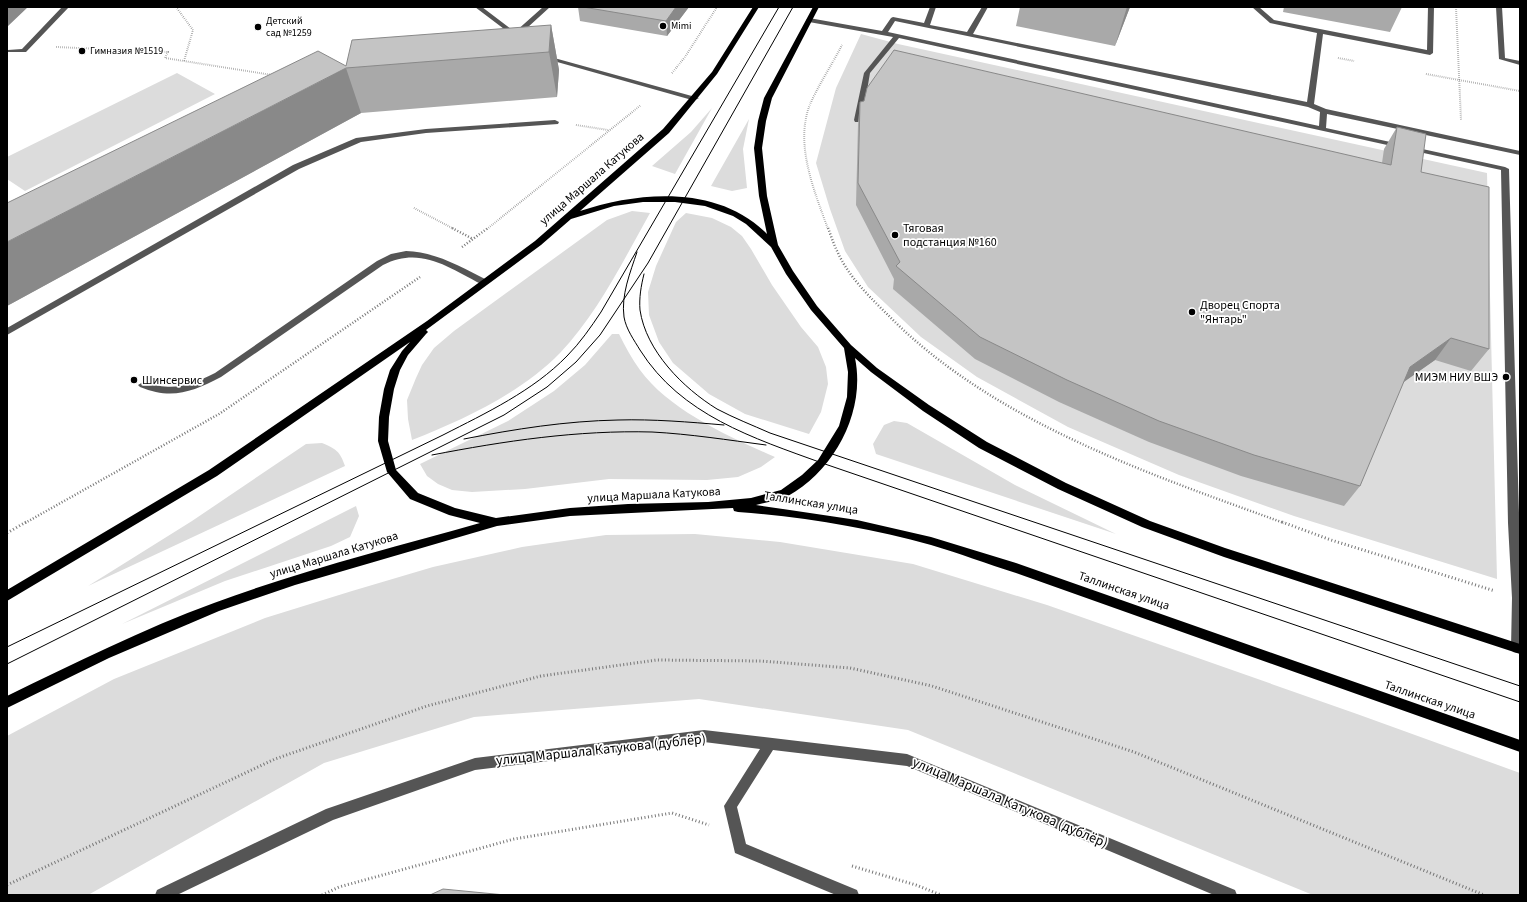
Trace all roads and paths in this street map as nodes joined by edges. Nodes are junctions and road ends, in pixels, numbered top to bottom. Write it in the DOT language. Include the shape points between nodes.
graph roads {
  1 [pos="66,7"];
  2 [pos="176,7"];
  3 [pos="478,7"];
  4 [pos="547,7"];
  5 [pos="716,7"];
  6 [pos="756,7"];
  7 [pos="816,7"];
  8 [pos="933,7"];
  9 [pos="985,7"];
  10 [pos="1255,7"];
  11 [pos="1431,7"];
  12 [pos="1456,7"];
  13 [pos="1499,7"];
  14 [pos="809,20"];
  15 [pos="851,26"];
  16 [pos="926,26"];
  17 [pos="1320,32"];
  18 [pos="884,33"];
  19 [pos="969,35"];
  20 [pos="897,36"];
  21 [pos="29,46"];
  22 [pos="10,51"];
  23 [pos="539,55"];
  24 [pos="184,62"];
  25 [pos="1520,63"];
  26 [pos="273,75"];
  27 [pos="659,90"];
  28 [pos="695,98"];
  29 [pos="1310,105"];
  30 [pos="1324,111"];
  31 [pos="858,120"];
  32 [pos="555,122"];
  33 [pos="1322,129"];
  34 [pos="608,130"];
  35 [pos="1462,140"];
  36 [pos="1520,153"];
  37 [pos="414,208"];
  38 [pos="568,218"];
  39 [pos="473,239"];
  40 [pos="774,245"];
  41 [pos="441,262"];
  42 [pos="484,282"];
  43 [pos="430,323"];
  44 [pos="7,332"];
  45 [pos="848,347"];
  46 [pos="143,385"];
  47 [pos="708,506"];
  48 [pos="497,522"];
  49 [pos="7,533"];
  50 [pos="7,596"];
  51 [pos="1518,598"];
  52 [pos="1518,648"];
  53 [pos="7,702"];
  54 [pos="770,744"];
  55 [pos="1520,746"];
  56 [pos="736,833"];
  57 [pos="849,865"];
  58 [pos="162,895"];
  59 [pos="322,895"];
  60 [pos="852,895"];
  61 [pos="941,895"];
  62 [pos="1230,895"];
  1 -- 21 [label="street"];
  2 -- 24 [label="path" via="193,30"];
  3 -- 4 [label="street" via="518,37"];
  5 -- 27 [label="path" via="685,57"];
  6 -- 28 [label="main road, улица Маршала Катукова" via="715,73"];
  7 -- 14 [label="main road, улица Маршала Катукова"];
  8 -- 16 [label="street"];
  9 -- 19 [label="street"];
  10 -- 17 [label="street" via="1272,22"];
  11 -- 17 [label="street" via="1430,53"];
  12 -- 35 [label="path"];
  13 -- 25 [label="street" via="1502,59"];
  14 -- 15 [label="street"];
  14 -- 40 [label="main road, улица Маршала Катукова" via="768,98 762,121 758,148 762,189"];
  15 -- 18 [label="street"];
  15 -- 51 [label="path" via="809,108 804,135 805,157 838,254 860,287 912,339 969,382 1050,429 1157,476 1331,540"];
  16 -- 18 [label="street" via="893,19"];
  16 -- 19 [label="street"];
  17 -- 29 [label="street"];
  18 -- 20 [label="street"];
  19 -- 29 [label="street"];
  20 -- 31 [label="street" via="867,73"];
  20 -- 33 [label="street"];
  21 -- 22 [label="street" via="24,51"];
  21 -- 24 [label="path" via="168,52 164,58"];
  23 -- 27 [label="street"];
  24 -- 26 [label="path"];
  27 -- 28 [label="street"];
  27 -- 34 [label="path"];
  28 -- 38 [label="main road, улица Маршала Катукова" via="666,131"];
  29 -- 30 [label="street"];
  30 -- 33 [label="street"];
  30 -- 35 [label="street"];
  32 -- 34 [label="path"];
  32 -- 44 [label="street" via="426,130 358,140 296,167"];
  33 -- 51 [label="street" via="1505,169 1513,523"];
  34 -- 39 [label="path"];
  35 -- 36 [label="street"];
  37 -- 39 [label="path"];
  38 -- 40 [label="main road" via="627,201 668,198 684,200 709,205 750,223"];
  38 -- 42 [label="main road, улица Маршала Катукова"];
  39 -- 41 [label="path"];
  40 -- 45 [label="main road, улица Маршала Катукова" via="814,308"];
  41 -- 42 [label="street"];
  41 -- 46 [label="street" via="428,256 394,256 380,263 218,375 177,391 156,391"];
  41 -- 49 [label="path" via="219,414"];
  42 -- 43 [label="main road, улица Маршала Катукова"];
  43 -- 48 [label="main road" via="395,370 389,389 383,441 388,461 392,472 414,496 453,512"];
  43 -- 50 [label="main road, улица Маршала Катукова" via="213,473"];
  45 -- 47 [label="main road, улица Маршала Катукова" via="853,372 852,397 844,426 822,462 806,478 784,493 751,502"];
  45 -- 52 [label="main road" via="874,370 926,408 983,445 1125,515 1224,552"];
  47 -- 48 [label="main road, улица Маршала Катукова" via="628,508"];
  47 -- 55 [label="main road, Таллинская улица" via="768,510 857,524 931,541 1016,568"];
  48 -- 53 [label="main road, улица Маршала Катукова" via="294,580 216,607 105,654"];
  51 -- 52 [label="street"];
  54 -- 56 [label="street" via="730,806"];
  54 -- 58 [label="street, улица Маршала Катукова (дублёр)" via="704,736 475,764 331,814"];
  54 -- 62 [label="street, улица Маршала Катукова (дублёр)" via="907,760"];
  56 -- 59 [label="path" via="672,813 514,839 339,887"];
  56 -- 60 [label="street" via="740,848"];
  57 -- 61 [label="path"];
}
